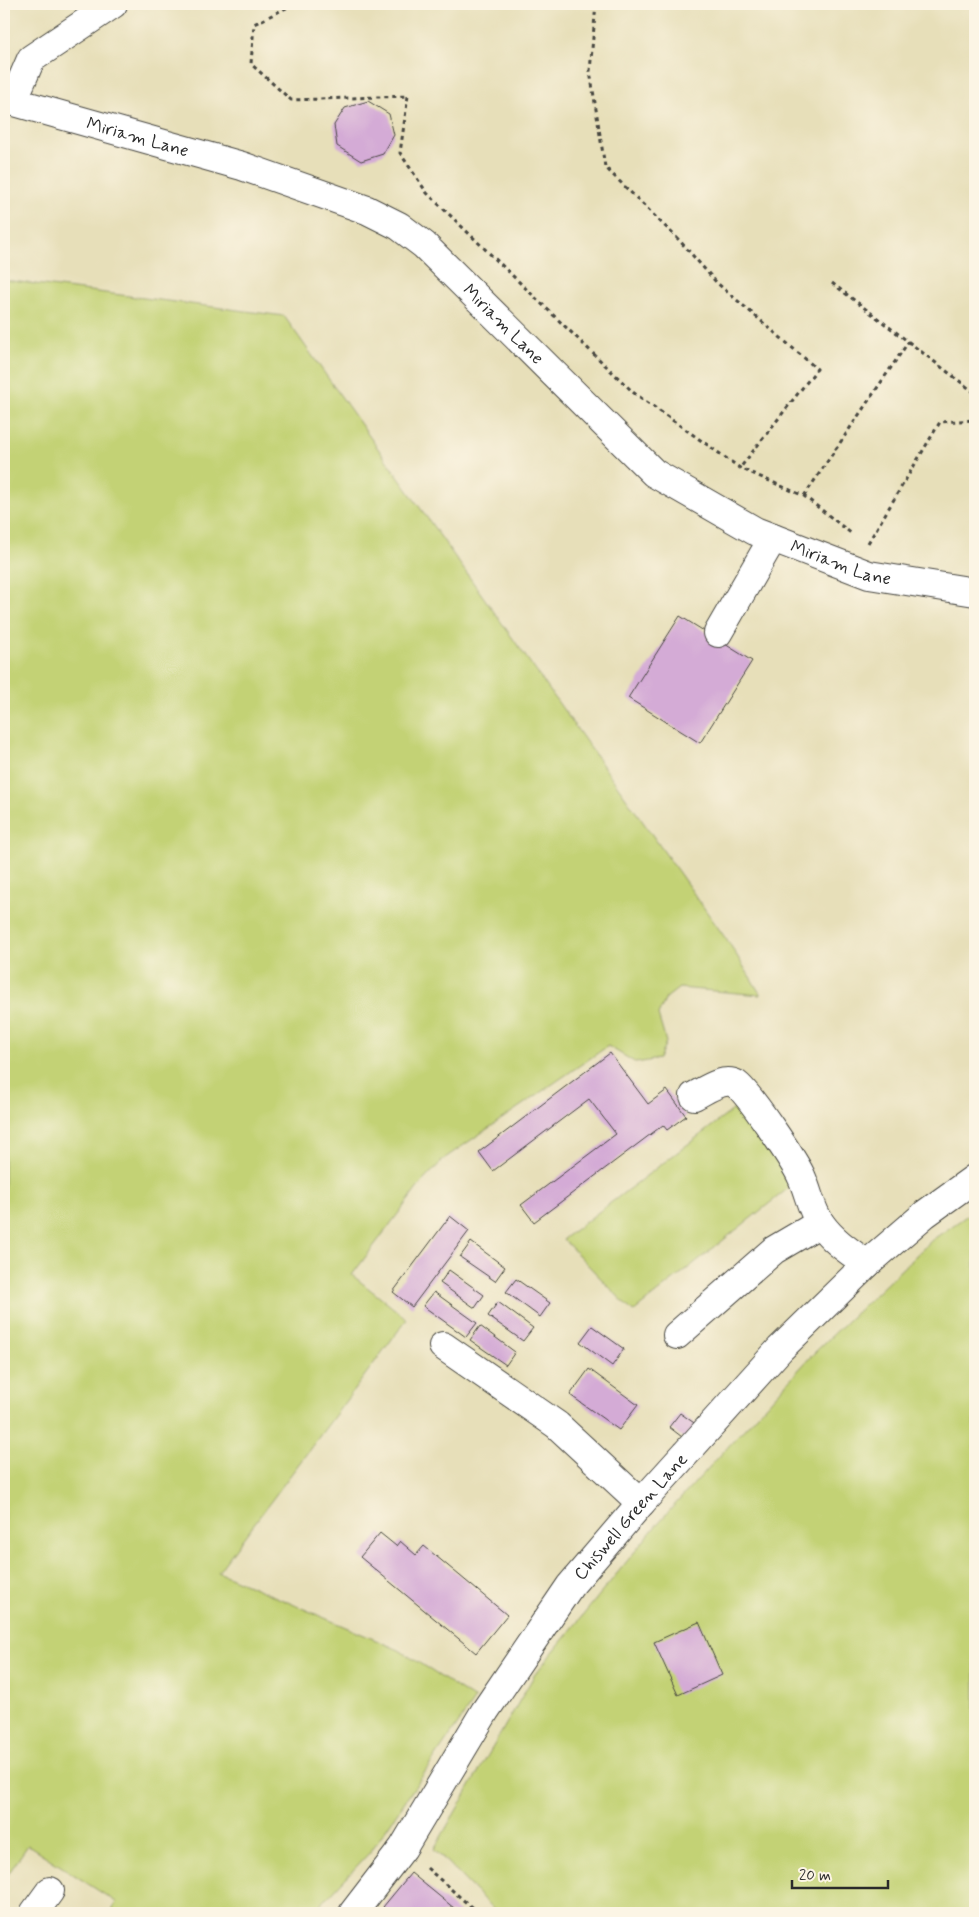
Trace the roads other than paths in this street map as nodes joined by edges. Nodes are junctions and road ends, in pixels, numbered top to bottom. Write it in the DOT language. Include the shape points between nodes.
graph roads {
  1 [pos="114,4"];
  2 [pos="8,100"];
  3 [pos="773,538"];
  4 [pos="975,592"];
  5 [pos="718,633"];
  6 [pos="694,1096"];
  7 [pos="975,1178"];
  8 [pos="820,1223"];
  9 [pos="867,1264"];
  10 [pos="677,1335"];
  11 [pos="443,1346"];
  12 [pos="641,1503"];
  13 [pos="50,1891"];
  14 [pos="34,1913"];
  15 [pos="353,1913"];
  1 -- 2 [label="street" via="31,59"];
  2 -- 3 [label="street, Miriam Lane" via="242,166 368,210 399,226 424,245 654,474"];
  3 -- 4 [label="street, Miriam Lane" via="869,575"];
  3 -- 5 [label="street"];
  6 -- 8 [label="street" via="724,1082 736,1084 749,1096 802,1177"];
  7 -- 9 [label="street, Chiswell Green Lane"];
  8 -- 9 [label="street" via="836,1242"];
  8 -- 10 [label="street" via="774,1250"];
  9 -- 12 [label="street, Chiswell Green Lane" via="780,1350"];
  11 -- 12 [label="street" via="557,1425"];
  12 -- 15 [label="street, Chiswell Green Lane" via="570,1586 485,1711 403,1848"];
  13 -- 14 [label="street"];
}
